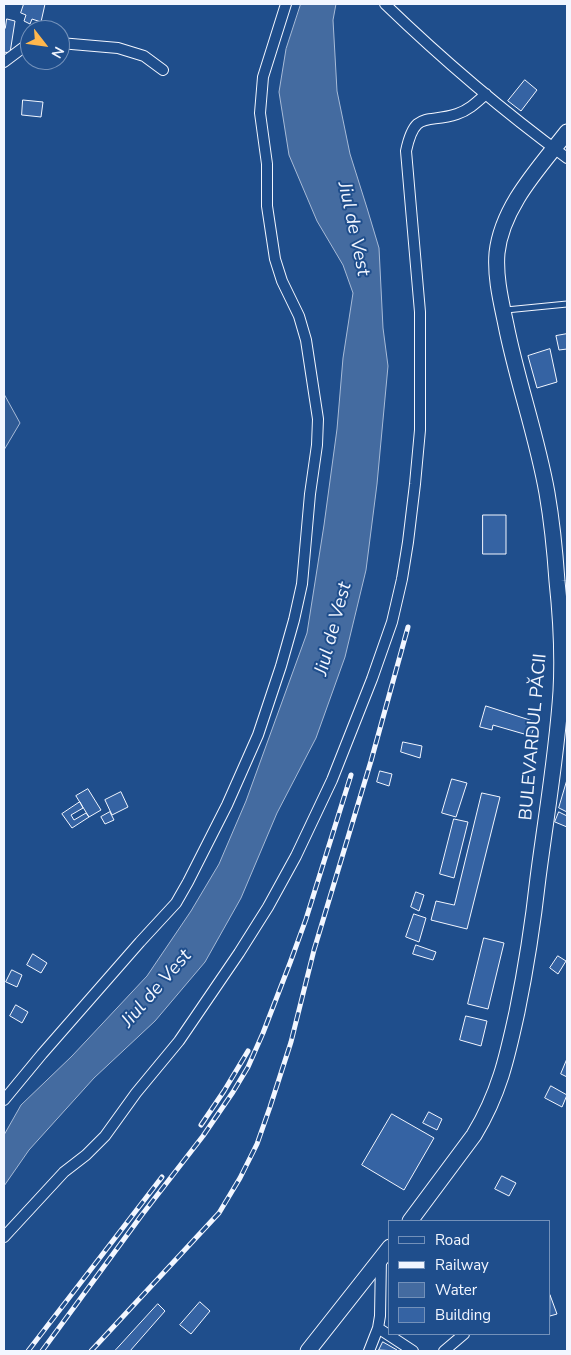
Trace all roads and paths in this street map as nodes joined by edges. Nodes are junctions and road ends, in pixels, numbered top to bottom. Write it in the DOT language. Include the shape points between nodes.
graph roads {
  1 [pos="286,4"];
  2 [pos="385,4"];
  3 [pos="70,44"];
  4 [pos="20,50"];
  5 [pos="4,62"];
  6 [pos="163,70"];
  7 [pos="486,94"];
  8 [pos="567,132"];
  9 [pos="554,148"];
  10 [pos="567,158"];
  11 [pos="567,304"];
  12 [pos="503,311"];
  13 [pos="564,711"];
  14 [pos="4,1100"];
  15 [pos="411,1220"];
  16 [pos="4,1237"];
  17 [pos="385,1253"];
  18 [pos="378,1328"];
  19 [pos="388,1335"];
  20 [pos="389,1335"];
  21 [pos="463,1335"];
  22 [pos="308,1351"];
  23 [pos="368,1351"];
  24 [pos="413,1351"];
  25 [pos="444,1351"];
  1 -- 14 [label="street" via="263,78 260,113 267,164 266,206 275,259 306,340 318,418 302,584 294,620 258,735 227,805 176,903"];
  2 -- 7 [label="street"];
  3 -- 6 [label="street" via="118,48 144,56"];
  4 -- 5 [label="street"];
  7 -- 9 [label="street"];
  7 -- 16 [label="street" via="475,105 455,115 424,119 414,127 406,150 421,330 420,430 413,504 392,622 332,780 268,907 179,1041 105,1136 64,1172"];
  8 -- 9 [label="main road, BULEVARDUL PĂCII"];
  9 -- 10 [label="street"];
  9 -- 12 [label="main road, BULEVARDUL PĂCII" via="517,199 503,229 497,266"];
  11 -- 12 [label="lane"];
  12 -- 13 [label="main road, BULEVARDUL PĂCII" via="550,510 562,636"];
  13 -- 15 [label="main road, BULEVARDUL PĂCII" via="522,986 502,1077 474,1135"];
  17 -- 18 [label="street"];
  17 -- 22 [label="main road"];
  18 -- 19 [label="street"];
  18 -- 23 [label="street"];
  20 -- 24 [label="street"];
  21 -- 25 [label="street"];
}
